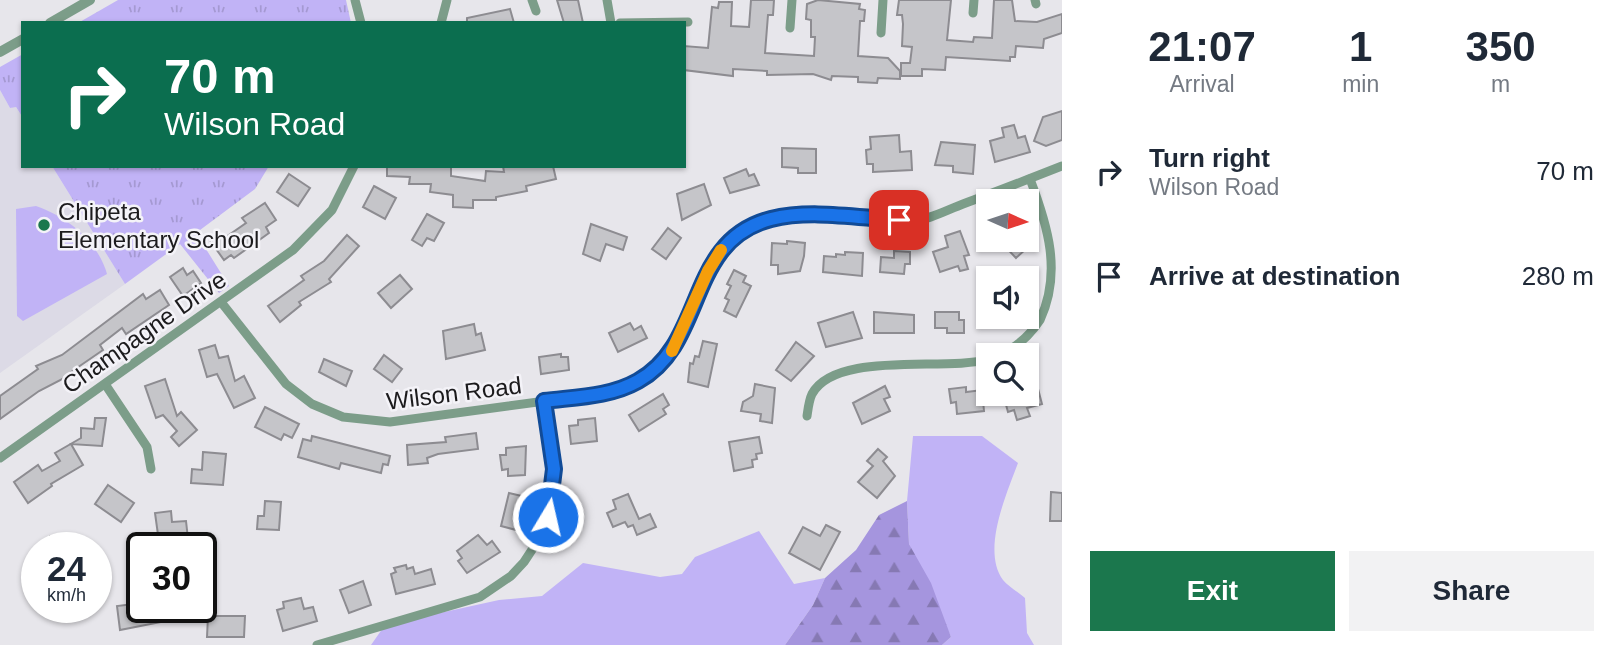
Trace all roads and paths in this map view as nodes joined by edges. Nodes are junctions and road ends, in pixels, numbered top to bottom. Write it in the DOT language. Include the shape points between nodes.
graph roads {
  1 [pos="90,0"];
  2 [pos="355,0"];
  3 [pos="447,0"];
  4 [pos="533,0"];
  5 [pos="607,0"];
  6 [pos="792,0"];
  7 [pos="883,0"];
  8 [pos="974,0"];
  9 [pos="536,12"];
  10 [pos="973,13"];
  11 [pos="53,21"];
  12 [pos="360,21"];
  13 [pos="442,21"];
  14 [pos="611,21"];
  15 [pos="790,28"];
  16 [pos="881,33"];
  17 [pos="21,40"];
  18 [pos="0,52"];
  19 [pos="1062,166"];
  20 [pos="353,168"];
  21 [pos="1030,179"];
  22 [pos="222,302"];
  23 [pos="1020,343"];
  24 [pos="976,361"];
  25 [pos="105,384"];
  26 [pos="544,401"];
  27 [pos="807,416"];
  28 [pos="0,458"];
  29 [pos="151,468"];
  30 [pos="317,645"];
  1 -- 11 [label="street"];
  2 -- 12 [label="street"];
  3 -- 13 [label="street"];
  4 -- 9 [label="street"];
  5 -- 14 [label="street"];
  6 -- 15 [label="street"];
  7 -- 16 [label="street"];
  8 -- 10 [label="street"];
  17 -- 18 [label="street"];
  19 -- 21 [label="street, Wilson Road"];
  20 -- 22 [label="street, Champagne Drive" via="332,210 309,236"];
  21 -- 23 [label="street" via="1055,248 1055,286 1045,314"];
  21 -- 26 [label="street, Wilson Road" via="913,221 787,216 744,230 714,259 681,334 657,368 622,389"];
  22 -- 25 [label="street, Champagne Drive"];
  22 -- 26 [label="street, Wilson Road" via="286,384 312,404 342,417 390,422"];
  24 -- 27 [label="street" via="854,369 812,393"];
  25 -- 28 [label="street, Champagne Drive"];
  25 -- 29 [label="street" via="147,447"];
  26 -- 30 [label="street" via="554,484 543,533 511,576 480,597"];
}
